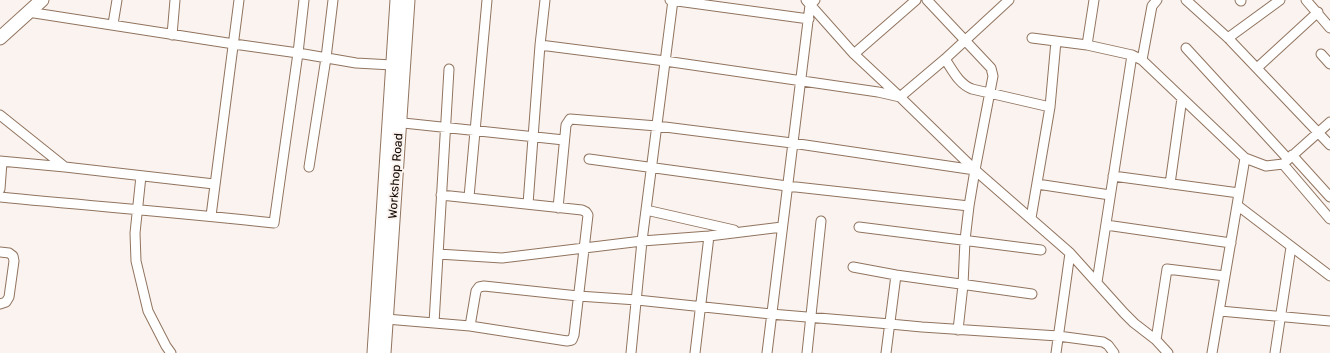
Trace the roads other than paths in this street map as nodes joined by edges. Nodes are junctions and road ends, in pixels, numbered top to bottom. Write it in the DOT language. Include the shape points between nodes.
graph roads {
  1 [pos="42,0"];
  2 [pos="117,0"];
  3 [pos="175,0"];
  4 [pos="240,0"];
  5 [pos="304,0"];
  6 [pos="333,0"];
  7 [pos="397,0"];
  8 [pos="408,0"];
  9 [pos="487,0"];
  10 [pos="545,0"];
  11 [pos="670,0"];
  12 [pos="673,0"];
  13 [pos="916,0"];
  14 [pos="927,0"];
  15 [pos="1008,0"];
  16 [pos="1094,0"];
  17 [pos="1157,0"];
  18 [pos="1186,0"];
  19 [pos="1280,0"];
  20 [pos="1306,0"];
  21 [pos="810,2"];
  22 [pos="28,12"];
  23 [pos="1318,12"];
  24 [pos="809,20"];
  25 [pos="113,24"];
  26 [pos="1330,28"];
  27 [pos="172,35"];
  28 [pos="0,38"];
  29 [pos="1032,38"];
  30 [pos="1228,38"];
  31 [pos="966,40"];
  32 [pos="1056,41"];
  33 [pos="234,44"];
  34 [pos="540,45"];
  35 [pos="1087,45"];
  36 [pos="1186,48"];
  37 [pos="298,53"];
  38 [pos="854,54"];
  39 [pos="1322,54"];
  40 [pos="1132,55"];
  41 [pos="326,58"];
  42 [pos="945,59"];
  43 [pos="1142,60"];
  44 [pos="664,61"];
  45 [pos="1330,64"];
  46 [pos="392,65"];
  47 [pos="1257,68"];
  48 [pos="449,69"];
  49 [pos="800,82"];
  50 [pos="990,93"];
  51 [pos="900,97"];
  52 [pos="1182,98"];
  53 [pos="1050,107"];
  54 [pos="0,115"];
  55 [pos="394,122"];
  56 [pos="1330,122"];
  57 [pos="657,126"];
  58 [pos="445,128"];
  59 [pos="475,131"];
  60 [pos="1319,132"];
  61 [pos="533,138"];
  62 [pos="564,140"];
  63 [pos="792,143"];
  64 [pos="1330,145"];
  65 [pos="1245,158"];
  66 [pos="589,159"];
  67 [pos="1288,159"];
  68 [pos="1,162"];
  69 [pos="65,167"];
  70 [pos="309,167"];
  71 [pos="651,167"];
  72 [pos="975,170"];
  73 [pos="141,176"];
  74 [pos="1113,176"];
  75 [pos="214,184"];
  76 [pos="1037,184"];
  77 [pos="1170,184"];
  78 [pos="787,186"];
  79 [pos="0,189"];
  80 [pos="1239,193"];
  81 [pos="441,195"];
  82 [pos="1110,195"];
  83 [pos="0,197"];
  84 [pos="469,197"];
  85 [pos="1330,197"];
  86 [pos="528,204"];
  87 [pos="1237,205"];
  88 [pos="969,206"];
  89 [pos="558,208"];
  90 [pos="138,210"];
  91 [pos="646,210"];
  92 [pos="211,216"];
  93 [pos="1031,218"];
  94 [pos="1330,219"];
  95 [pos="821,220"];
  96 [pos="1106,225"];
  97 [pos="782,227"];
  98 [pos="859,227"];
  99 [pos="739,232"];
  100 [pos="710,236"];
  101 [pos="965,240"];
  102 [pos="642,241"];
  103 [pos="1231,243"];
  104 [pos="1291,247"];
  105 [pos="583,248"];
  106 [pos="1042,250"];
  107 [pos="0,252"];
  108 [pos="1070,253"];
  109 [pos="438,254"];
  110 [pos="853,266"];
  111 [pos="896,275"];
  112 [pos="1225,276"];
  113 [pos="1330,276"];
  114 [pos="1097,282"];
  115 [pos="963,285"];
  116 [pos="1032,294"];
  117 [pos="578,296"];
  118 [pos="637,300"];
  119 [pos="0,304"];
  120 [pos="701,307"];
  121 [pos="1220,311"];
  122 [pos="771,314"];
  123 [pos="1281,317"];
  124 [pos="812,318"];
  125 [pos="386,319"];
  126 [pos="1330,321"];
  127 [pos="434,323"];
  128 [pos="890,324"];
  129 [pos="470,326"];
  130 [pos="958,330"];
  131 [pos="1058,336"];
  132 [pos="1156,340"];
  133 [pos="170,353"];
  134 [pos="374,353"];
  135 [pos="384,353"];
  136 [pos="631,353"];
  137 [pos="695,353"];
  138 [pos="767,353"];
  139 [pos="807,353"];
  140 [pos="886,353"];
  141 [pos="1056,353"];
  142 [pos="1114,353"];
  143 [pos="1168,353"];
  144 [pos="1212,353"];
  145 [pos="1275,353"];
  1 -- 22 [label="main road"];
  2 -- 25 [label="street"];
  3 -- 27 [label="street"];
  4 -- 33 [label="street"];
  5 -- 37 [label="street"];
  6 -- 41 [label="street"];
  7 -- 46 [label="main road, Workshop Road"];
  8 -- 55 [label="main road, Workshop Road"];
  9 -- 59 [label="street"];
  10 -- 34 [label="street"];
  11 -- 12 [label="street"];
  12 -- 24 [label="street"];
  12 -- 44 [label="street"];
  13 -- 38 [label="street"];
  14 -- 31 [label="street"];
  15 -- 31 [label="street"];
  16 -- 35 [label="street"];
  17 -- 43 [label="street" via="1152,6"];
  18 -- 30 [label="street"];
  19 -- 30 [label="street"];
  20 -- 23 [label="street"];
  21 -- 24 [label="street"];
  21 -- 38 [label="street"];
  22 -- 25 [label="street"];
  22 -- 28 [label="main road"];
  23 -- 26 [label="street"];
  23 -- 47 [label="street"];
  24 -- 49 [label="street"];
  25 -- 27 [label="street"];
  27 -- 33 [label="street"];
  29 -- 32 [label="street"];
  30 -- 47 [label="street"];
  31 -- 42 [label="street"];
  31 -- 50 [label="street" via="993,71"];
  32 -- 35 [label="street"];
  32 -- 53 [label="street"];
  33 -- 37 [label="street"];
  33 -- 75 [label="street"];
  34 -- 44 [label="street"];
  34 -- 61 [label="street"];
  35 -- 40 [label="street"];
  36 -- 67 [label="street"];
  37 -- 41 [label="street"];
  37 -- 92 [label="street" via="274,223"];
  38 -- 51 [label="street"];
  39 -- 45 [label="street"];
  40 -- 43 [label="street"];
  40 -- 74 [label="street"];
  41 -- 46 [label="street"];
  41 -- 70 [label="street"];
  42 -- 50 [label="street" via="961,83"];
  42 -- 51 [label="street"];
  43 -- 52 [label="street"];
  44 -- 49 [label="street"];
  44 -- 57 [label="street"];
  46 -- 55 [label="main road, Workshop Road"];
  47 -- 60 [label="street"];
  48 -- 58 [label="street"];
  49 -- 51 [label="street"];
  49 -- 63 [label="street"];
  50 -- 53 [label="street"];
  50 -- 72 [label="street"];
  51 -- 72 [label="street"];
  52 -- 65 [label="street"];
  52 -- 77 [label="street"];
  53 -- 76 [label="street"];
  54 -- 69 [label="street"];
  55 -- 58 [label="street"];
  55 -- 125 [label="main road, Workshop Road"];
  55 -- 134 [label="main road, Workshop Road"];
  56 -- 60 [label="street"];
  57 -- 62 [label="street" via="570,119 566,125"];
  57 -- 63 [label="street"];
  57 -- 71 [label="street"];
  58 -- 59 [label="street"];
  58 -- 81 [label="street"];
  59 -- 61 [label="street"];
  59 -- 84 [label="street"];
  60 -- 64 [label="street"];
  60 -- 67 [label="street"];
  61 -- 62 [label="street"];
  61 -- 86 [label="street"];
  62 -- 89 [label="street"];
  63 -- 72 [label="street"];
  63 -- 78 [label="street"];
  65 -- 67 [label="street" via="1266,166"];
  65 -- 80 [label="street"];
  66 -- 71 [label="street"];
  67 -- 85 [label="street"];
  67 -- 94 [label="street"];
  68 -- 69 [label="street"];
  68 -- 79 [label="street"];
  69 -- 73 [label="street"];
  71 -- 78 [label="street"];
  71 -- 91 [label="street"];
  72 -- 88 [label="street"];
  72 -- 93 [label="street"];
  73 -- 75 [label="street"];
  73 -- 90 [label="street"];
  74 -- 77 [label="street"];
  74 -- 82 [label="street"];
  75 -- 92 [label="street"];
  76 -- 82 [label="street"];
  76 -- 93 [label="street"];
  77 -- 80 [label="street"];
  78 -- 88 [label="street"];
  78 -- 97 [label="street"];
  80 -- 87 [label="street"];
  81 -- 84 [label="street"];
  81 -- 109 [label="street"];
  82 -- 96 [label="street"];
  83 -- 90 [label="street"];
  84 -- 86 [label="street"];
  86 -- 89 [label="street"];
  87 -- 103 [label="street"];
  87 -- 104 [label="street"];
  88 -- 101 [label="street"];
  89 -- 105 [label="street" via="586,212 588,215"];
  90 -- 92 [label="street"];
  90 -- 133 [label="street" via="134,247 139,276 148,311"];
  91 -- 99 [label="street"];
  91 -- 102 [label="street"];
  93 -- 108 [label="street"];
  95 -- 124 [label="street"];
  96 -- 103 [label="street"];
  96 -- 114 [label="street"];
  97 -- 99 [label="street"];
  97 -- 122 [label="street"];
  98 -- 101 [label="street"];
  99 -- 100 [label="street"];
  100 -- 102 [label="street"];
  100 -- 120 [label="street"];
  101 -- 106 [label="street"];
  101 -- 115 [label="street"];
  102 -- 105 [label="street"];
  102 -- 118 [label="street"];
  103 -- 112 [label="street"];
  104 -- 113 [label="street"];
  104 -- 123 [label="street"];
  105 -- 109 [label="street" via="502,258"];
  105 -- 117 [label="street"];
  107 -- 119 [label="street" via="9,253 14,261 8,297 6,302"];
  108 -- 114 [label="street"];
  108 -- 131 [label="street"];
  109 -- 127 [label="street"];
  110 -- 111 [label="street"];
  111 -- 115 [label="street"];
  111 -- 128 [label="street"];
  112 -- 121 [label="street"];
  112 -- 132 [label="street" via="1167,269"];
  114 -- 132 [label="street" via="1134,323"];
  115 -- 116 [label="street"];
  115 -- 130 [label="street"];
  117 -- 118 [label="street"];
  117 -- 129 [label="street" via="479,287 475,295"];
  117 -- 129 [label="street" via="572,340"];
  118 -- 120 [label="street"];
  118 -- 136 [label="street"];
  120 -- 122 [label="street"];
  120 -- 137 [label="street"];
  121 -- 123 [label="street"];
  121 -- 144 [label="street"];
  122 -- 124 [label="street"];
  122 -- 138 [label="street"];
  123 -- 126 [label="street"];
  123 -- 145 [label="street"];
  124 -- 128 [label="street"];
  124 -- 139 [label="street"];
  125 -- 127 [label="street"];
  125 -- 135 [label="main road, Workshop Road"];
  127 -- 129 [label="street"];
  128 -- 130 [label="street"];
  128 -- 140 [label="street"];
  130 -- 131 [label="street"];
  131 -- 141 [label="street"];
  131 -- 142 [label="street" via="1104,342"];
  132 -- 143 [label="street"];
}
